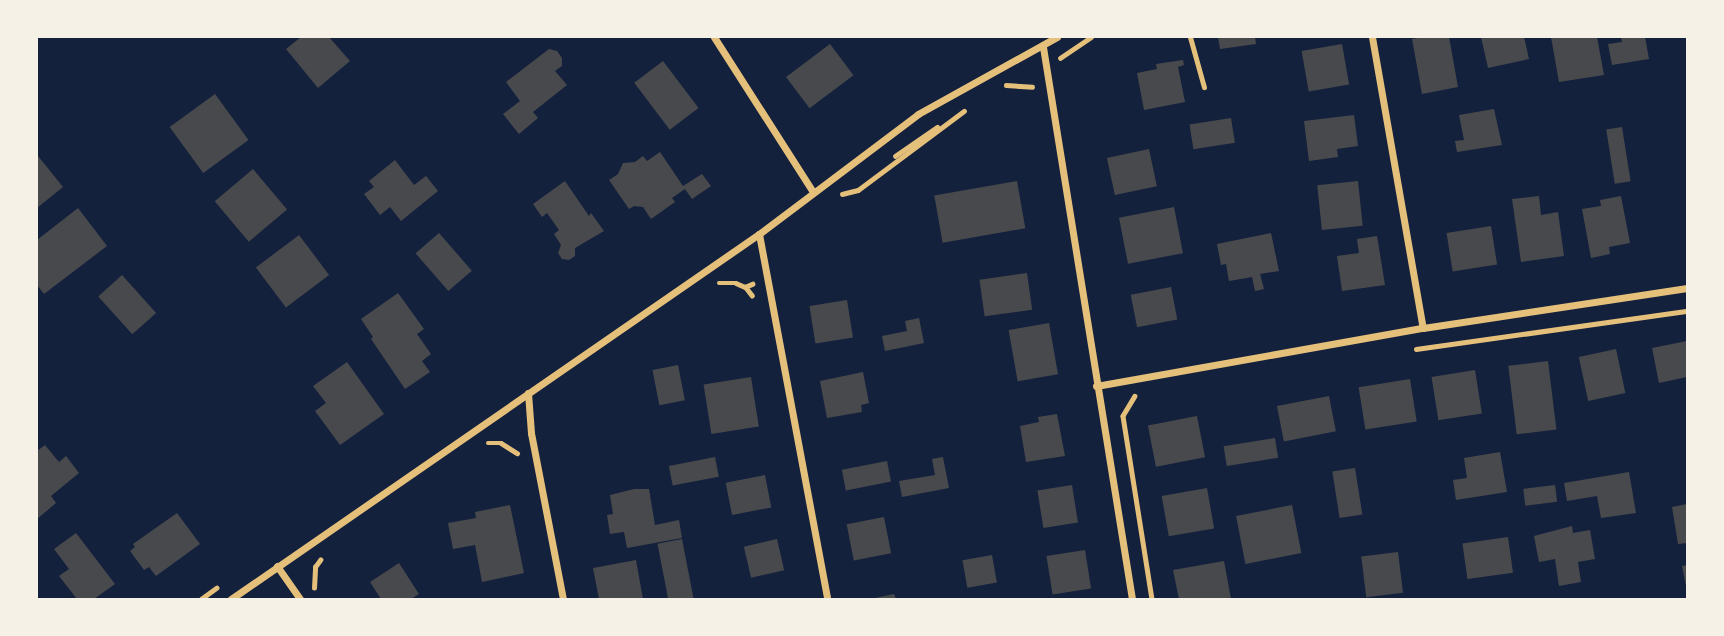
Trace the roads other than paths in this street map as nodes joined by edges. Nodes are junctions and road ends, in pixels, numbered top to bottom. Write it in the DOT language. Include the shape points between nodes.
graph roads {
  1 [pos="714,37"];
  2 [pos="1057,37"];
  3 [pos="1190,37"];
  4 [pos="1372,37"];
  5 [pos="1043,47"];
  6 [pos="1204,87"];
  7 [pos="813,192"];
  8 [pos="759,233"];
  9 [pos="1687,288"];
  10 [pos="1423,328"];
  11 [pos="1096,386"];
  12 [pos="528,393"];
  13 [pos="277,566"];
  14 [pos="231,599"];
  15 [pos="300,599"];
  16 [pos="563,599"];
  17 [pos="827,599"];
  18 [pos="1132,599"];
  1 -- 7 [label="street"];
  2 -- 5 [label="street"];
  3 -- 6 [label="lane"];
  4 -- 10 [label="street"];
  5 -- 7 [label="street" via="918,114"];
  5 -- 11 [label="street"];
  7 -- 8 [label="street"];
  8 -- 12 [label="street"];
  8 -- 17 [label="street"];
  9 -- 10 [label="street"];
  10 -- 11 [label="street"];
  11 -- 18 [label="street"];
  12 -- 13 [label="street"];
  12 -- 16 [label="street" via="531,433"];
  13 -- 14 [label="street"];
  13 -- 15 [label="street"];
}
